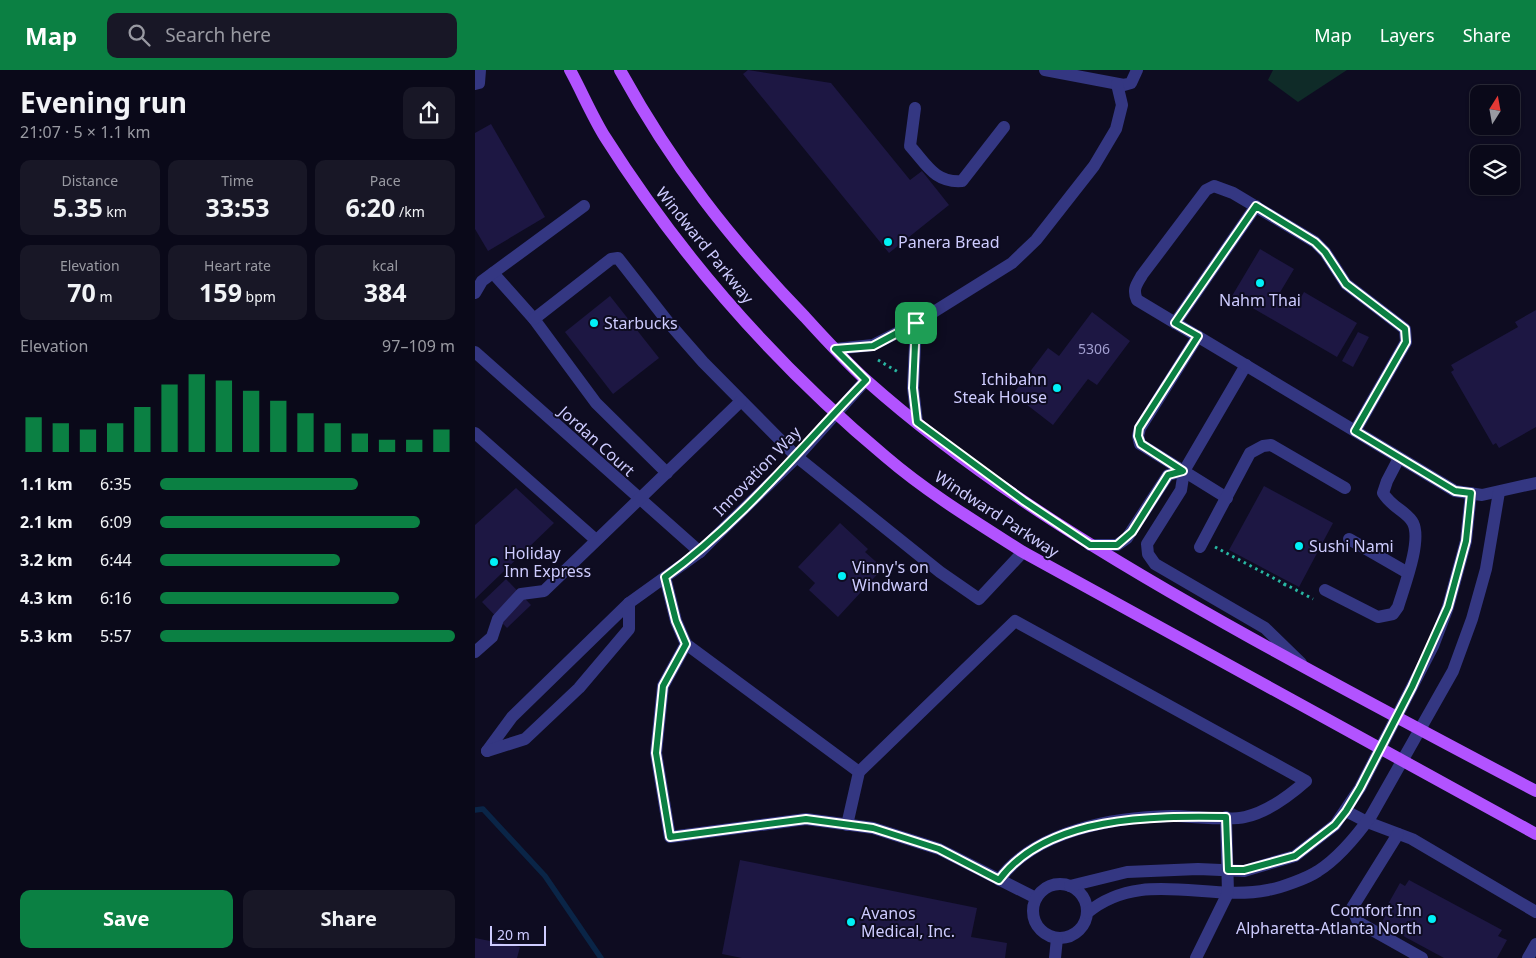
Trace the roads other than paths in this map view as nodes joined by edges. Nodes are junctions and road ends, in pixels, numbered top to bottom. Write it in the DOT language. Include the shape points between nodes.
graph roads {
  1 [pos="570,70"];
  2 [pos="620,70"];
  3 [pos="1045,70"];
  4 [pos="1137,70"];
  5 [pos="1117,84"];
  6 [pos="915,108"];
  7 [pos="1004,128"];
  8 [pos="583,206"];
  9 [pos="1256,206"];
  10 [pos="493,273"];
  11 [pos="475,293"];
  12 [pos="534,319"];
  13 [pos="916,323"];
  14 [pos="1175,323"];
  15 [pos="1198,336"];
  16 [pos="835,349"];
  17 [pos="475,352"];
  18 [pos="1246,365"];
  19 [pos="866,380"];
  20 [pos="741,401"];
  21 [pos="836,412"];
  22 [pos="917,422"];
  23 [pos="1355,431"];
  24 [pos="475,433"];
  25 [pos="797,457"];
  26 [pos="1399,458"];
  27 [pos="1183,471"];
  28 [pos="667,473"];
  29 [pos="1536,483"];
  30 [pos="1345,488"];
  31 [pos="1499,492"];
  32 [pos="1471,493"];
  33 [pos="1227,498"];
  34 [pos="639,500"];
  35 [pos="1349,539"];
  36 [pos="596,540"];
  37 [pos="1202,544"];
  38 [pos="1090,545"];
  39 [pos="699,552"];
  40 [pos="1023,552"];
  41 [pos="1408,574"];
  42 [pos="665,577"];
  43 [pos="1325,590"];
  44 [pos="629,603"];
  45 [pos="686,644"];
  46 [pos="475,652"];
  47 [pos="1307,669"];
  48 [pos="1396,717"];
  49 [pos="1420,730"];
  50 [pos="1380,749"];
  51 [pos="1402,760"];
  52 [pos="859,772"];
  53 [pos="1536,791"];
  54 [pos="1346,811"];
  55 [pos="1226,817"];
  56 [pos="1367,822"];
  57 [pos="847,825"];
  58 [pos="1398,834"];
  59 [pos="1536,834"];
  60 [pos="1228,870"];
  61 [pos="999,880"];
  62 [pos="1070,886"];
  63 [pos="1228,893"];
  64 [pos="1036,898"];
  65 [pos="1536,912"];
  66 [pos="1087,913"];
  67 [pos="1057,938"];
  68 [pos="1536,944"];
  69 [pos="1055,958"];
  70 [pos="1196,958"];
  71 [pos="1422,958"];
  72 [pos="1528,958"];
  1 -- 21 [label="main road, Windward Parkway" via="604,136 686,252 780,358"];
  2 -- 16 [label="main road, Windward Parkway" via="649,123 695,191 761,272"];
  3 -- 5 [label="lane"];
  4 -- 5 [label="lane" via="1131,83"];
  5 -- 13 [label="lane" via="1122,105 1116,129 1094,166 1037,240 1012,263"];
  6 -- 7 [label="lane" via="910,146 936,176 949,182 963,181"];
  8 -- 10 [label="lane"];
  9 -- 14 [label="lane"];
  9 -- 14 [label="lane" via="1214,186 1206,190 1142,274 1135,287 1137,300"];
  9 -- 23 [label="lane" via="1315,242 1346,284 1405,329 1406,342"];
  10 -- 11 [label="lane" via="482,281"];
  10 -- 12 [label="lane"];
  12 -- 20 [label="lane" via="611,259 618,258 668,322"];
  12 -- 28 [label="lane" via="596,403"];
  13 -- 16 [label="lane" via="873,346"];
  13 -- 22 [label="lane" via="913,388"];
  14 -- 15 [label="lane"];
  15 -- 18 [label="lane"];
  15 -- 27 [label="lane" via="1139,428 1138,436 1141,444"];
  16 -- 19 [label="main road, Windward Parkway"];
  17 -- 34 [label="lane, Jordan Court"];
  18 -- 23 [label="lane"];
  18 -- 27 [label="lane"];
  19 -- 21 [label="lane, Innovation Way"];
  19 -- 22 [label="main road, Windward Parkway"];
  20 -- 25 [label="lane"];
  20 -- 28 [label="lane"];
  21 -- 25 [label="lane, Innovation Way"];
  21 -- 40 [label="main road, Windward Parkway" via="886,458 945,502"];
  22 -- 38 [label="main road, Windward Parkway"];
  23 -- 26 [label="lane"];
  24 -- 36 [label="lane"];
  25 -- 39 [label="lane, Innovation Way"];
  25 -- 40 [label="lane" via="940,572 979,599"];
  26 -- 32 [label="lane" via="1455,491"];
  26 -- 41 [label="lane" via="1383,493 1389,504 1413,524 1417,539"];
  27 -- 33 [label="lane"];
  27 -- 38 [label="lane" via="1168,475 1127,538 1117,545"];
  27 -- 47 [label="lane" via="1181,490 1147,544 1148,554 1155,564 1265,628"];
  28 -- 34 [label="lane"];
  29 -- 31 [label="lane"];
  30 -- 33 [label="lane" via="1271,445 1250,454"];
  31 -- 32 [label="lane"];
  31 -- 49 [label="lane" via="1487,569 1472,619 1453,671"];
  32 -- 48 [label="lane" via="1466,541 1448,607 1433,646"];
  33 -- 37 [label="lane"];
  34 -- 36 [label="lane"];
  34 -- 39 [label="lane, Jordan Court"];
  35 -- 41 [label="lane"];
  36 -- 46 [label="lane" via="544,591 521,594 498,619 492,637"];
  38 -- 47 [label="main road, Windward Parkway"];
  39 -- 42 [label="lane, Innovation Way"];
  40 -- 50 [label="main road, Windward Parkway"];
  41 -- 43 [label="lane" via="1398,607 1393,614 1378,617"];
  42 -- 44 [label="lane, Innovation Way"];
  42 -- 45 [label="lane" via="676,621"];
  44 -- 44 [label="lane, Innovation Way" via="513,717 487,750 525,739 579,688 629,629"];
  45 -- 52 [label="lane"];
  45 -- 57 [label="lane" via="663,686 656,753 670,837 806,819"];
  47 -- 48 [label="main road, Windward Parkway"];
  48 -- 49 [label="main road, Windward Parkway"];
  48 -- 50 [label="lane"];
  49 -- 51 [label="lane"];
  49 -- 53 [label="main road, Windward Parkway"];
  50 -- 51 [label="main road, Windward Parkway"];
  50 -- 54 [label="lane"];
  51 -- 56 [label="lane"];
  51 -- 59 [label="main road, Windward Parkway"];
  52 -- 55 [label="lane" via="1015,621 1306,780 1285,800 1244,817"];
  52 -- 57 [label="lane"];
  54 -- 56 [label="lane"];
  54 -- 60 [label="lane" via="1335,825 1295,856 1244,870"];
  55 -- 60 [label="lane"];
  55 -- 61 [label="lane" via="1171,816 1118,820 1070,832 1033,850 1008,868"];
  56 -- 58 [label="lane"];
  56 -- 63 [label="lane" via="1318,871 1269,890"];
  57 -- 61 [label="lane" via="873,828 939,849"];
  58 -- 65 [label="lane"];
  58 -- 71 [label="lane" via="1352,908 1358,922"];
  60 -- 62 [label="lane" via="1127,872"];
  60 -- 63 [label="lane"];
  61 -- 64 [label="lane"];
  62 -- 64 [label="lane" via="1057,884 1044,888"];
  62 -- 66 [label="lane" via="1079,892"];
  63 -- 66 [label="lane" via="1139,889 1100,902"];
  63 -- 70 [label="lane"];
  64 -- 67 [label="lane" via="1032,910 1035,923 1044,933"];
  66 -- 67 [label="lane" via="1077,932"];
  67 -- 69 [label="lane"];
  68 -- 72 [label="lane"];
}
